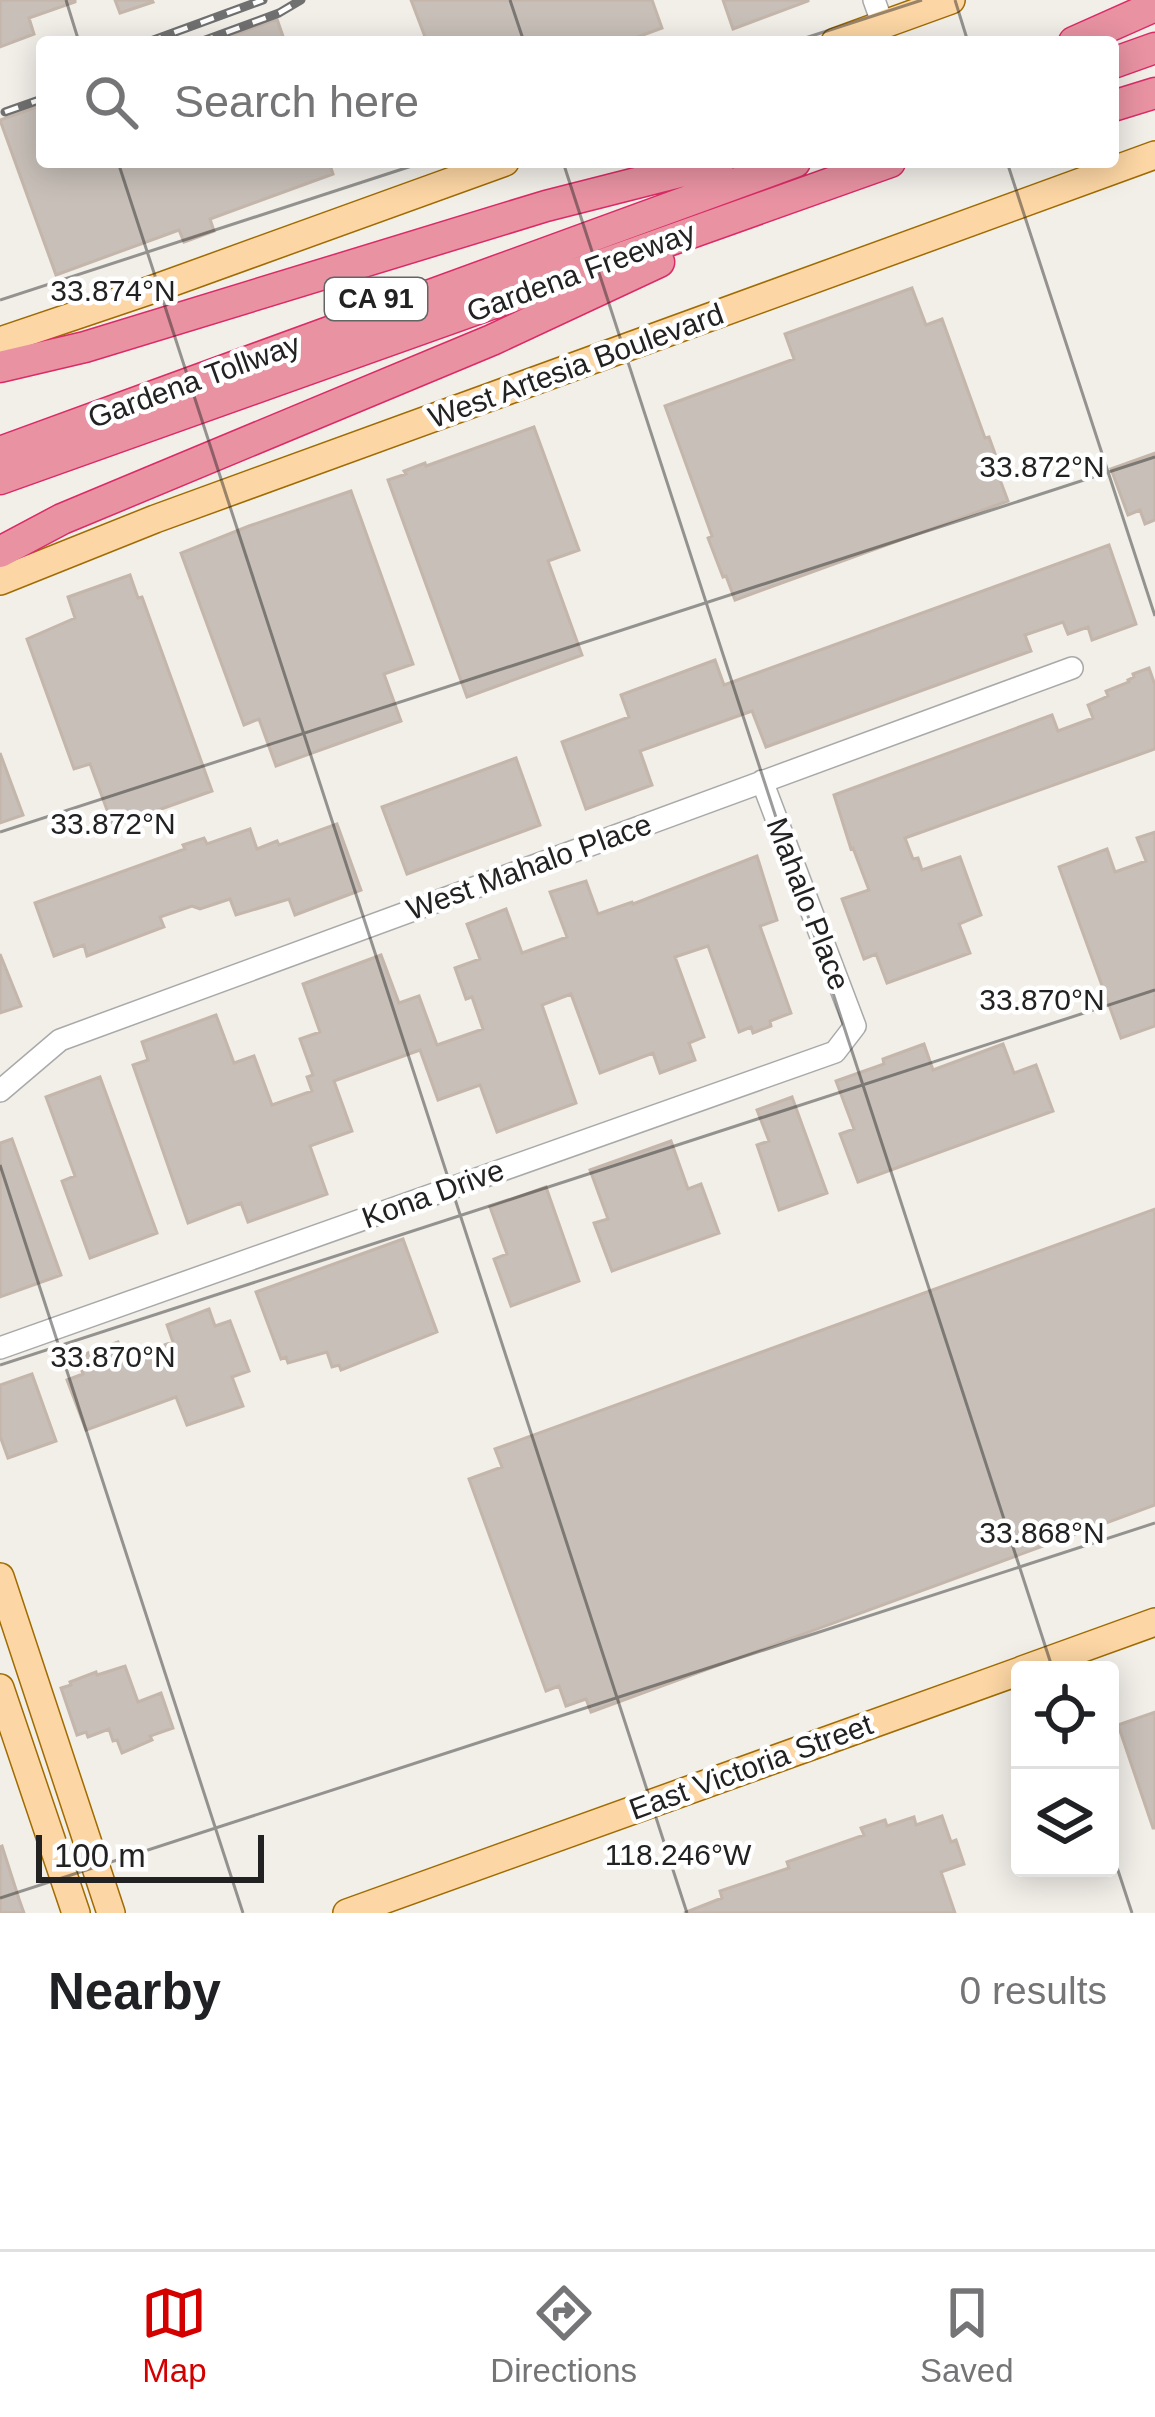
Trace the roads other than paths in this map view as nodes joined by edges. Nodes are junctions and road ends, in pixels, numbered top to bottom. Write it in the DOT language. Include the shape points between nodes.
graph roads {
  1 [pos="951,0"];
  2 [pos="1155,10"];
  3 [pos="879,12"];
  4 [pos="1155,32"];
  5 [pos="845,36"];
  6 [pos="1092,36"];
  7 [pos="1119,45"];
  8 [pos="1155,48"];
  9 [pos="1119,61"];
  10 [pos="1155,68"];
  11 [pos="1119,82"];
  12 [pos="1155,93"];
  13 [pos="1119,104"];
  14 [pos="1155,155"];
  15 [pos="489,168"];
  16 [pos="695,168"];
  17 [pos="735,168"];
  18 [pos="779,168"];
  19 [pos="834,172"];
  20 [pos="0,341"];
  21 [pos="0,367"];
  22 [pos="0,435"];
  23 [pos="0,452"];
  24 [pos="0,478"];
  25 [pos="0,552"];
  26 [pos="0,581"];
  27 [pos="1072,668"];
  28 [pos="761,782"];
  29 [pos="855,1027"];
  30 [pos="0,1091"];
  31 [pos="0,1348"];
  32 [pos="0,1577"];
  33 [pos="1155,1622"];
  34 [pos="17,1653"];
  35 [pos="1046,1661"];
  36 [pos="1011,1674"];
  37 [pos="0,1683"];
  38 [pos="76,1913"];
  39 [pos="111,1913"];
  40 [pos="347,1913"];
  1 -- 3 [label="main road"];
  2 -- 6 [label="highway"];
  3 -- 5 [label="main road"];
  4 -- 7 [label="highway"];
  8 -- 9 [label="highway"];
  10 -- 11 [label="highway"];
  12 -- 13 [label="highway"];
  14 -- 26 [label="main road, West Artesia Boulevard"];
  15 -- 20 [label="main road"];
  16 -- 21 [label="highway"];
  17 -- 22 [label="highway, Gardena Freeway / CA 91"];
  18 -- 23 [label="highway, Gardena Tollway"];
  19 -- 24 [label="highway, Gardena Freeway / CA 91"];
  19 -- 25 [label="highway" via="492,340"];
  27 -- 28 [label="street, West Mahalo Place"];
  28 -- 29 [label="street, Mahalo Place"];
  28 -- 30 [label="street, West Mahalo Place" via="57,1041"];
  29 -- 31 [label="street, Kona Drive" via="835,1052"];
  32 -- 34 [label="main road"];
  33 -- 35 [label="main road, East Victoria Street"];
  34 -- 37 [label="street"];
  34 -- 39 [label="main road"];
  36 -- 40 [label="main road, East Victoria Street"];
  37 -- 38 [label="main road"];
}
